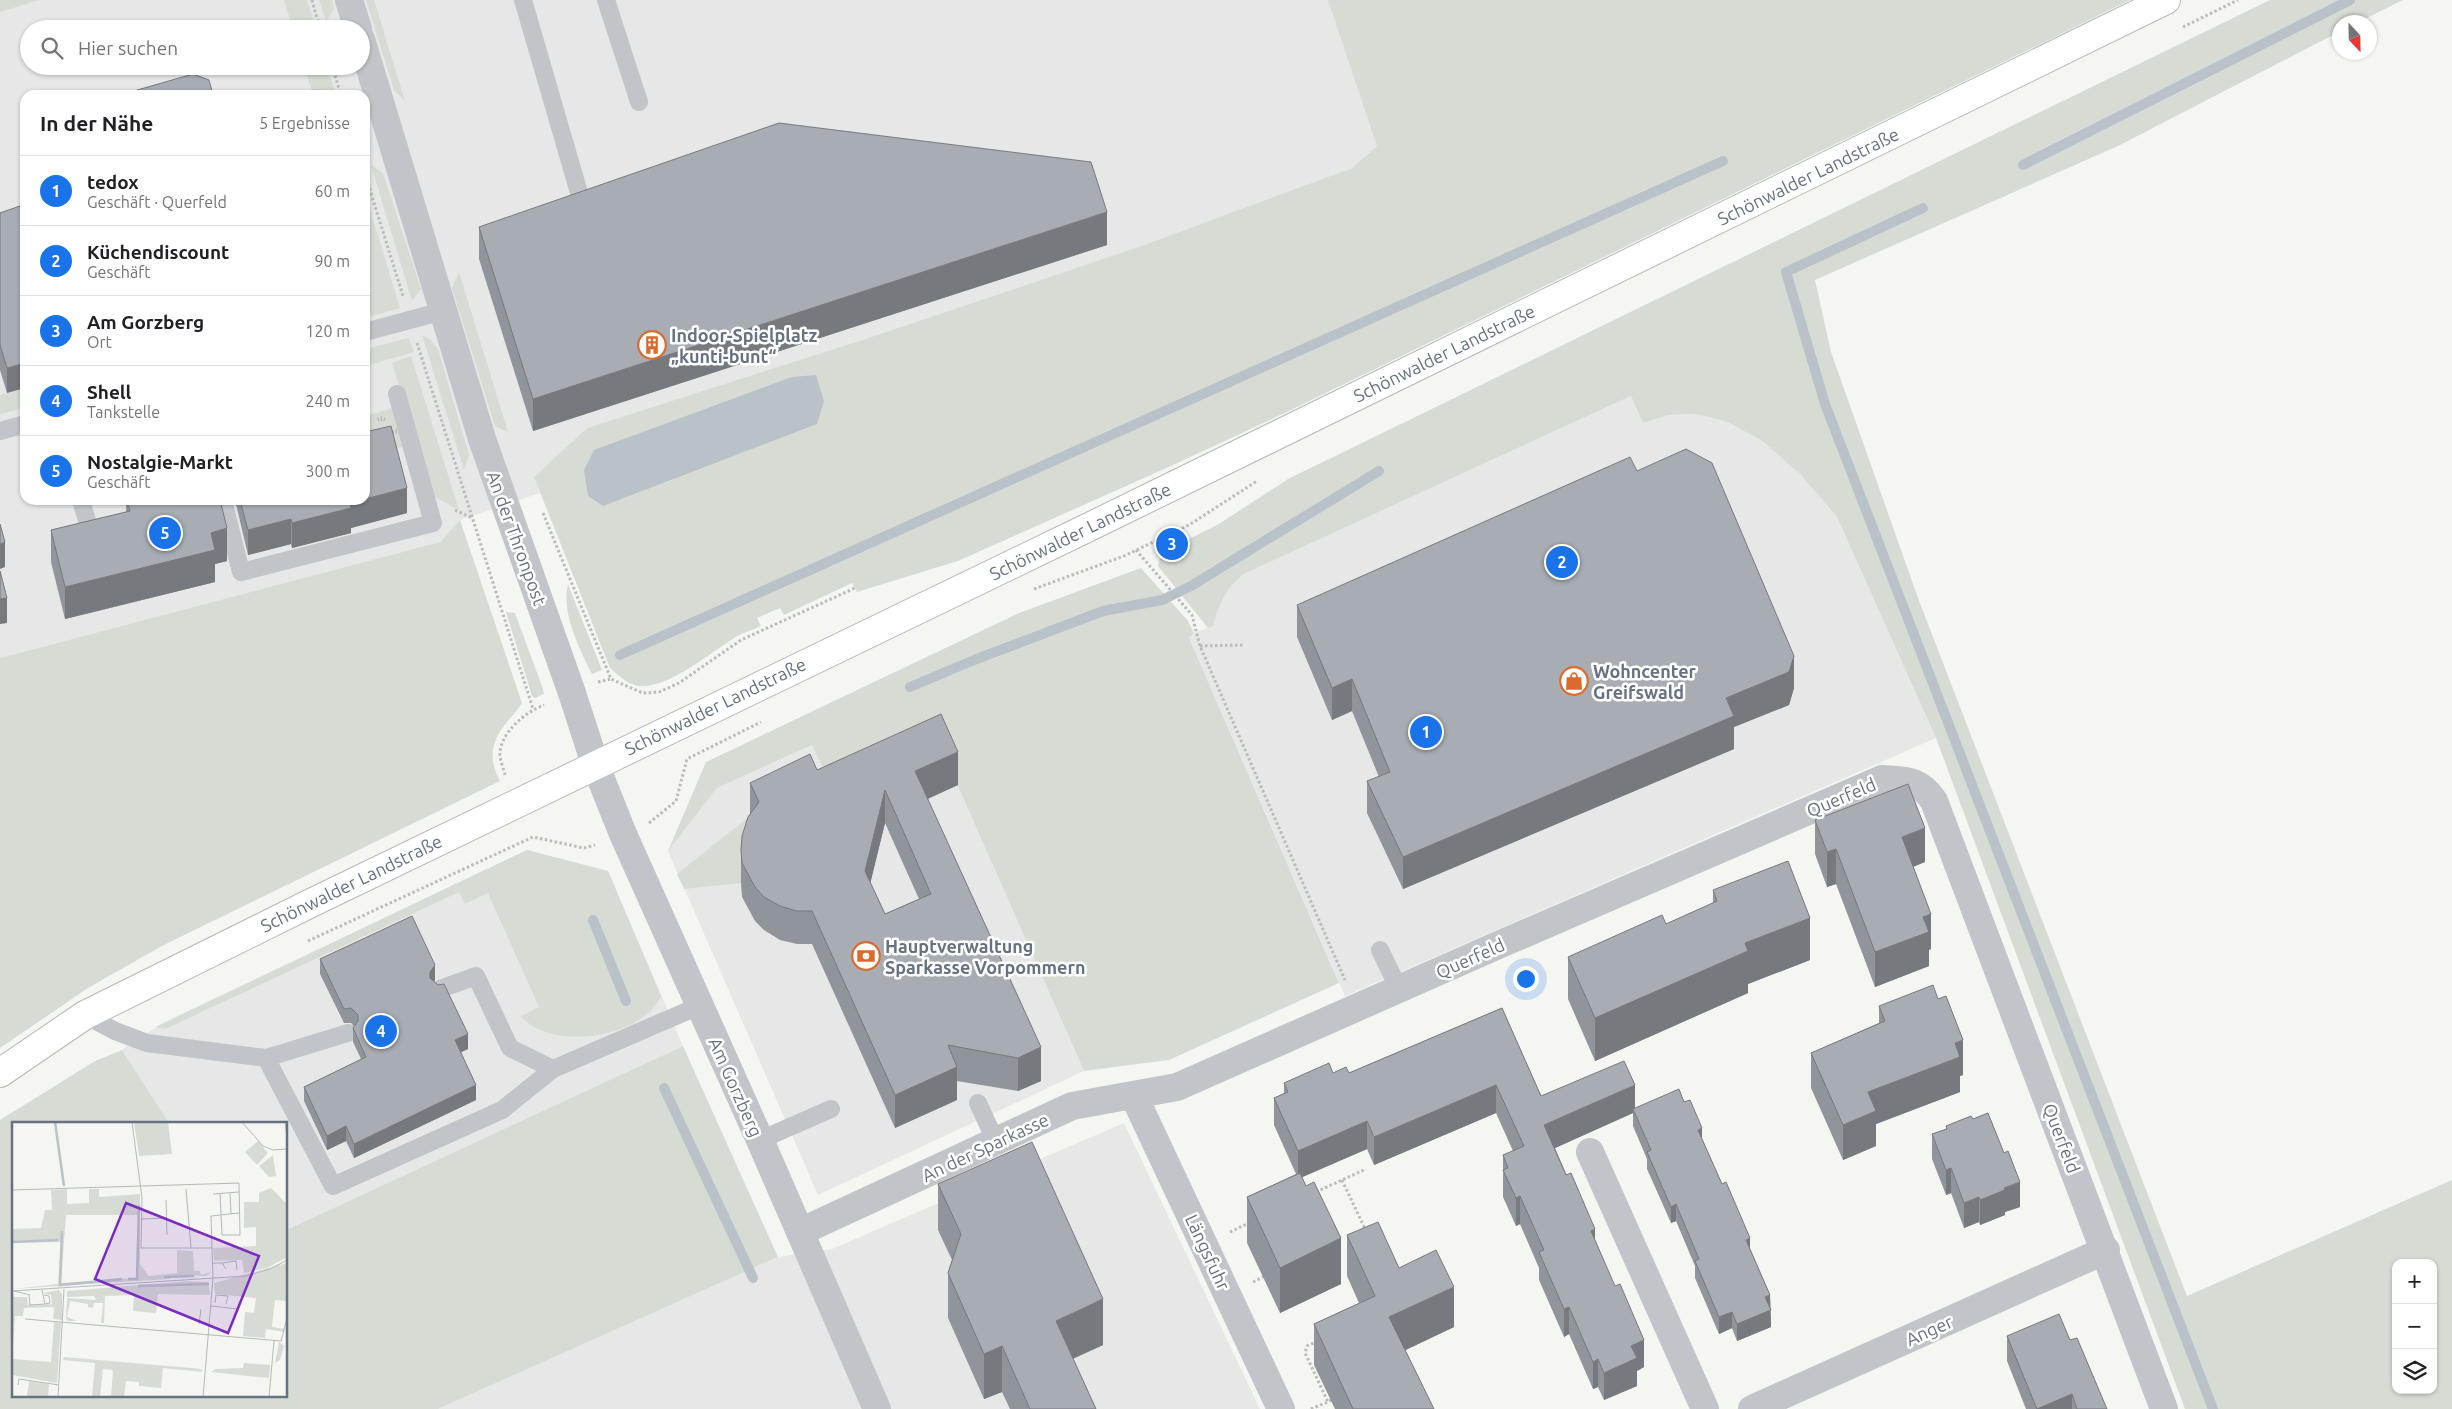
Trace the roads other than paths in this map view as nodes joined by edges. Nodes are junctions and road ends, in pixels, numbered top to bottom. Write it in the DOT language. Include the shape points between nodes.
graph roads {
  1 [pos="349,0"];
  2 [pos="523,0"];
  3 [pos="606,0"];
  4 [pos="2166,0"];
  5 [pos="355,20"];
  6 [pos="370,69"];
  7 [pos="638,102"];
  8 [pos="582,203"];
  9 [pos="443,311"];
  10 [pos="370,331"];
  11 [pos="397,394"];
  12 [pos="20,425"];
  13 [pos="0,431"];
  14 [pos="82,505"];
  15 [pos="225,505"];
  16 [pos="92,538"];
  17 [pos="595,764"];
  18 [pos="1380,950"];
  19 [pos="440,989"];
  20 [pos="1399,989"];
  21 [pos="699,1006"];
  22 [pos="86,1015"];
  23 [pos="348,1033"];
  24 [pos="266,1058"];
  25 [pos="553,1069"];
  26 [pos="0,1073"];
  27 [pos="1177,1087"];
  28 [pos="1134,1096"];
  29 [pos="978,1103"];
  30 [pos="832,1109"];
  31 [pos="760,1140"];
  32 [pos="996,1142"];
  33 [pos="1590,1152"];
  34 [pos="800,1232"];
  35 [pos="2106,1250"];
  36 [pos="877,1409"];
  37 [pos="1281,1409"];
  38 [pos="1705,1409"];
  39 [pos="1752,1409"];
  40 [pos="2164,1409"];
  1 -- 5 [label="street"];
  2 -- 8 [label="lane"];
  3 -- 7 [label="lane"];
  4 -- 17 [label="main road, Schönwalder Landstraße" via="1085,529"];
  6 -- 9 [label="street, An der Thronpost"];
  9 -- 10 [label="lane"];
  9 -- 17 [label="street, An der Thronpost" via="482,439"];
  11 -- 15 [label="lane" via="433,523 241,572"];
  12 -- 13 [label="lane"];
  14 -- 16 [label="lane"];
  17 -- 21 [label="street, Am Gorzberg"];
  17 -- 22 [label="main road, Schönwalder Landstraße"];
  18 -- 20 [label="lane"];
  19 -- 25 [label="lane" via="476,976 510,1048"];
  20 -- 27 [label="street, Querfeld"];
  20 -- 35 [label="street, Querfeld" via="1882,779 1914,782 1926,789 1934,801"];
  21 -- 25 [label="lane"];
  21 -- 31 [label="street, Am Gorzberg"];
  22 -- 24 [label="lane" via="147,1043"];
  22 -- 26 [label="main road, Schönwalder Landstraße"];
  23 -- 24 [label="lane"];
  24 -- 25 [label="lane" via="333,1186 502,1110"];
  27 -- 28 [label="street, An der Sparkasse"];
  28 -- 32 [label="street, An der Sparkasse" via="1072,1106"];
  28 -- 37 [label="street, Längsfuhr"];
  29 -- 32 [label="lane"];
  30 -- 31 [label="lane"];
  31 -- 34 [label="street, Am Gorzberg"];
  32 -- 34 [label="street, An der Sparkasse"];
  33 -- 38 [label="street"];
  34 -- 36 [label="street, Am Gorzberg"];
  35 -- 39 [label="street, Anger"];
  35 -- 40 [label="street, Querfeld"];
}
